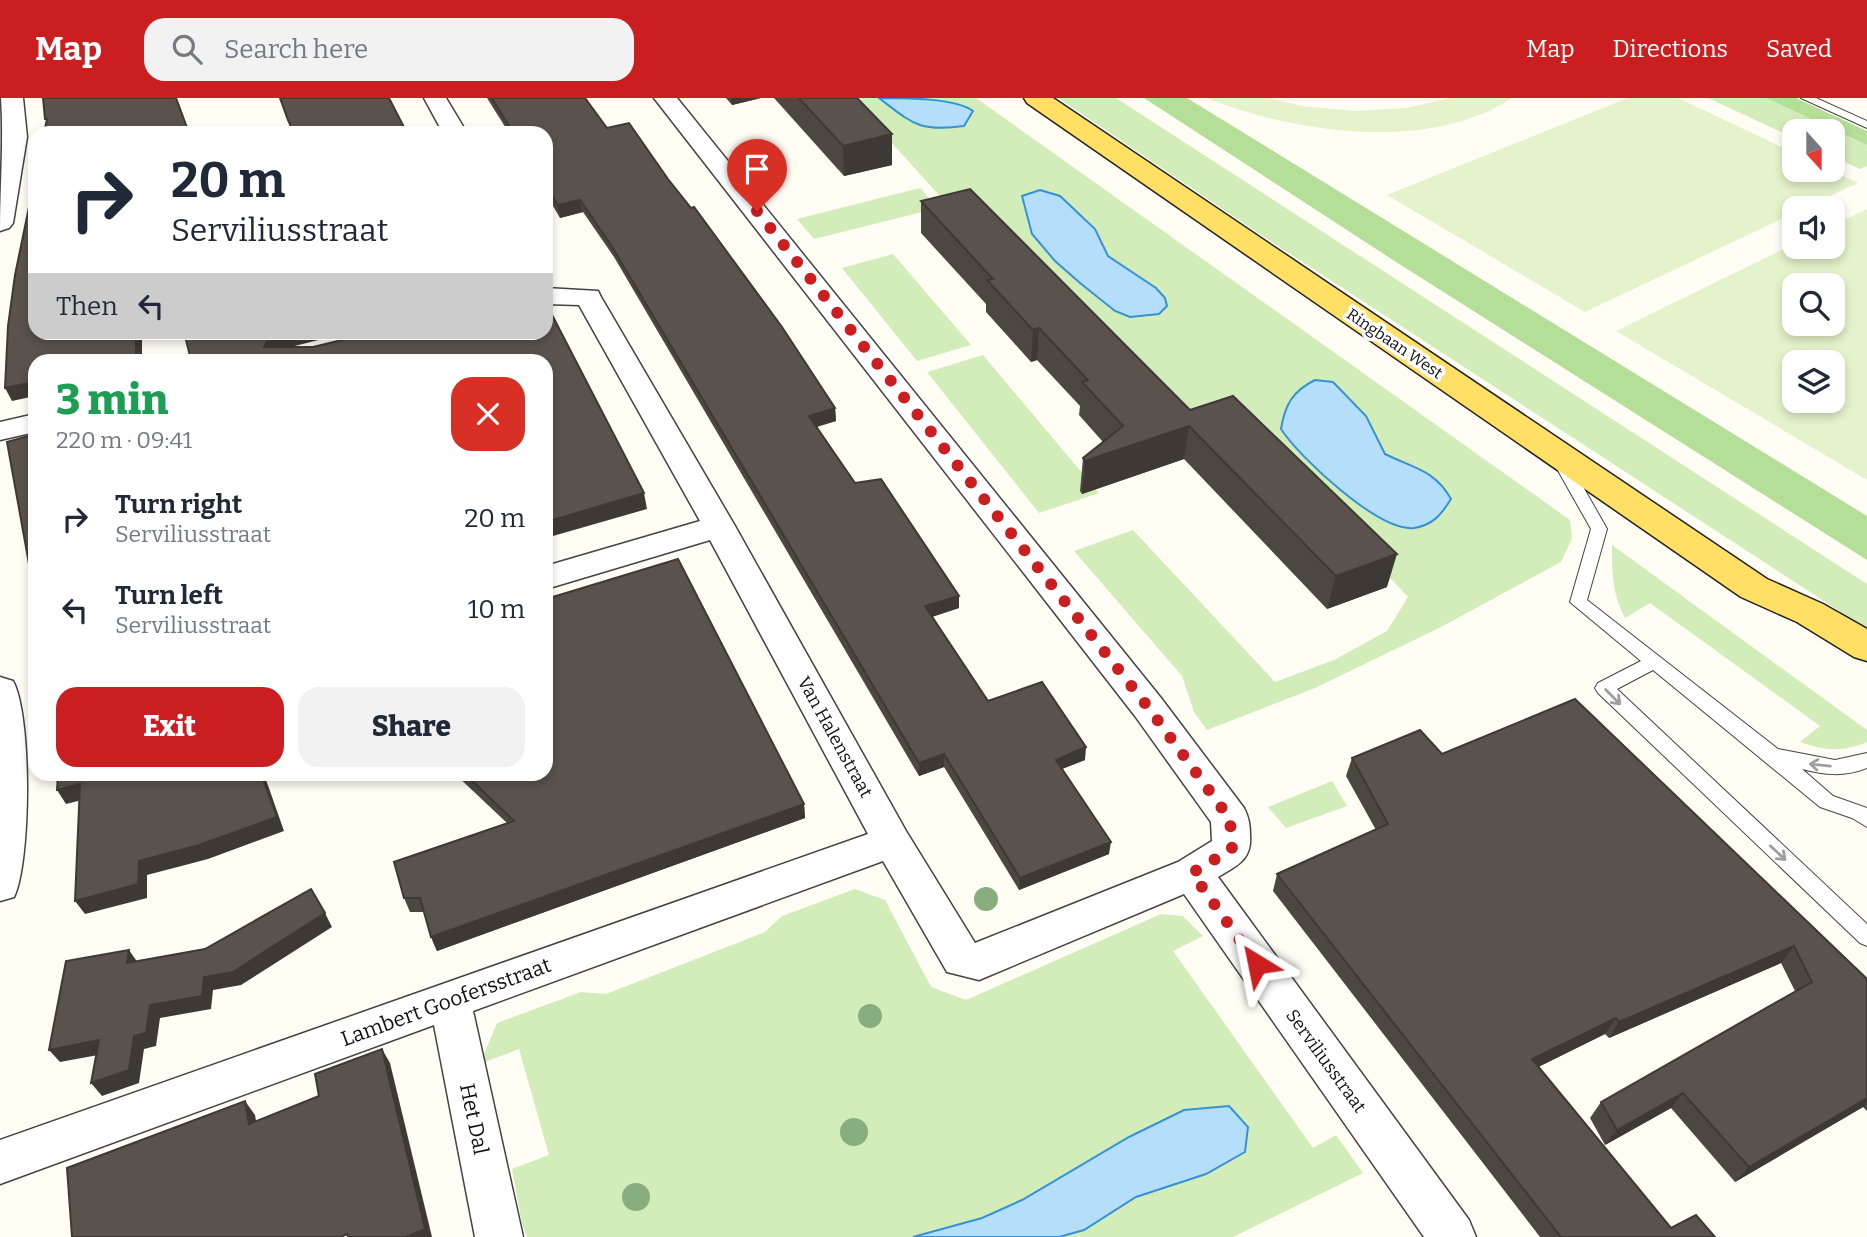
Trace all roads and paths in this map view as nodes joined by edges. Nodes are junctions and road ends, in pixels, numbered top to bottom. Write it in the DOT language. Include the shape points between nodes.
graph roads {
  1 [pos="12,98"];
  2 [pos="435,98"];
  3 [pos="665,98"];
  4 [pos="1037,98"];
  5 [pos="1807,98"];
  6 [pos="1867,125"];
  7 [pos="450,126"];
  8 [pos="0,223"];
  9 [pos="553,296"];
  10 [pos="28,425"];
  11 [pos="0,431"];
  12 [pos="1556,452"];
  13 [pos="719,526"];
  14 [pos="553,576"];
  15 [pos="1754,588"];
  16 [pos="1867,647"];
  17 [pos="1654,662"];
  18 [pos="1867,675"];
  19 [pos="0,690"];
  20 [pos="22,737"];
  21 [pos="1772,754"];
  22 [pos="1867,760"];
  23 [pos="1864,813"];
  24 [pos="2,833"];
  25 [pos="892,842"];
  26 [pos="1192,873"];
  27 [pos="0,885"];
  28 [pos="1867,937"];
  29 [pos="450,1001"];
  30 [pos="0,1162"];
  31 [pos="499,1237"];
  32 [pos="1452,1237"];
  1 -- 8 [label="street" via="15,137"];
  2 -- 7 [label="street"];
  3 -- 26 [label="street" via="1139,696 1230,819 1232,849"];
  4 -- 12 [label="main road, Ringbaan West"];
  5 -- 6 [label="lane"];
  9 -- 13 [label="street, Van Halenstraat" via="588,297"];
  10 -- 11 [label="street"];
  12 -- 15 [label="main road, Ringbaan West"];
  12 -- 17 [label="lane" via="1599,529 1578,602"];
  13 -- 14 [label="street"];
  13 -- 25 [label="street, Van Halenstraat"];
  15 -- 16 [label="main road, Ringbaan West" via="1810,613"];
  15 -- 18 [label="main road, Ringbaan West" via="1786,619"];
  17 -- 21 [label="lane"];
  17 -- 28 [label="lane, one-way" via="1604,688"];
  19 -- 20 [label="street"];
  20 -- 24 [label="street"];
  22 -- 21 [label="lane, one-way" via="1855,767 1816,766"];
  21 -- 23 [label="lane" via="1827,802"];
  24 -- 27 [label="street"];
  25 -- 26 [label="street, Van Halenstraat" via="962,959 979,962"];
  25 -- 29 [label="street, Lambert Goofersstraat"];
  26 -- 32 [label="street, Serviliusstraat"];
  29 -- 30 [label="street, Lambert Goofersstraat"];
  29 -- 31 [label="street, Het Dal"];
}
